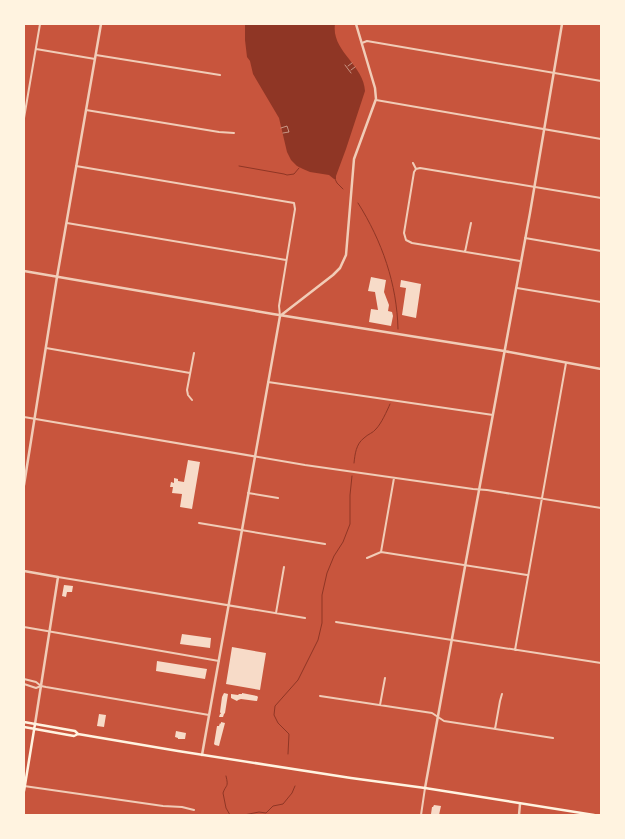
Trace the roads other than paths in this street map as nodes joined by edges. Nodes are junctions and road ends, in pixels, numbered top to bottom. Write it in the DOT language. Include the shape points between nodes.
graph roads {
  1 [pos="40,24"];
  2 [pos="101,24"];
  3 [pos="356,24"];
  4 [pos="562,24"];
  5 [pos="362,43"];
  6 [pos="36,49"];
  7 [pos="96,54"];
  8 [pos="95,59"];
  9 [pos="553,73"];
  10 [pos="220,75"];
  11 [pos="601,81"];
  12 [pos="376,100"];
  13 [pos="86,110"];
  14 [pos="24,118"];
  15 [pos="544,129"];
  16 [pos="234,133"];
  17 [pos="601,139"];
  18 [pos="413,163"];
  19 [pos="76,166"];
  20 [pos="416,168"];
  21 [pos="534,187"];
  22 [pos="601,198"];
  23 [pos="471,222"];
  24 [pos="66,223"];
  25 [pos="525,238"];
  26 [pos="601,251"];
  27 [pos="465,252"];
  28 [pos="286,260"];
  29 [pos="521,261"];
  30 [pos="24,271"];
  31 [pos="57,277"];
  32 [pos="516,288"];
  33 [pos="601,302"];
  34 [pos="280,316"];
  35 [pos="46,348"];
  36 [pos="504,351"];
  37 [pos="194,353"];
  38 [pos="566,363"];
  39 [pos="601,369"];
  40 [pos="190,373"];
  41 [pos="268,382"];
  42 [pos="192,400"];
  43 [pos="492,415"];
  44 [pos="24,417"];
  45 [pos="34,419"];
  46 [pos="255,456"];
  47 [pos="394,478"];
  48 [pos="24,485"];
  49 [pos="479,490"];
  50 [pos="248,493"];
  51 [pos="278,498"];
  52 [pos="542,499"];
  53 [pos="601,508"];
  54 [pos="199,523"];
  55 [pos="242,530"];
  56 [pos="325,544"];
  57 [pos="381,552"];
  58 [pos="367,558"];
  59 [pos="465,565"];
  60 [pos="284,567"];
  61 [pos="24,571"];
  62 [pos="528,575"];
  63 [pos="58,577"];
  64 [pos="228,606"];
  65 [pos="276,613"];
  66 [pos="305,618"];
  67 [pos="336,622"];
  68 [pos="24,627"];
  69 [pos="49,632"];
  70 [pos="452,640"];
  71 [pos="515,650"];
  72 [pos="219,661"];
  73 [pos="601,663"];
  74 [pos="385,678"];
  75 [pos="24,679"];
  76 [pos="24,684"];
  77 [pos="41,686"];
  78 [pos="502,694"];
  79 [pos="320,696"];
  80 [pos="380,705"];
  81 [pos="209,716"];
  82 [pos="438,717"];
  83 [pos="24,722"];
  84 [pos="35,724"];
  85 [pos="24,727"];
  86 [pos="34,729"];
  87 [pos="495,729"];
  88 [pos="78,734"];
  89 [pos="553,738"];
  90 [pos="202,755"];
  91 [pos="24,786"];
  92 [pos="425,788"];
  93 [pos="24,791"];
  94 [pos="520,804"];
  95 [pos="194,810"];
  96 [pos="421,815"];
  97 [pos="519,815"];
  98 [pos="594,815"];
  1 -- 6 [label="street"];
  2 -- 7 [label="street"];
  3 -- 5 [label="street"];
  4 -- 9 [label="street"];
  5 -- 9 [label="street" via="367,41"];
  5 -- 12 [label="street"];
  6 -- 8 [label="street"];
  6 -- 14 [label="street"];
  7 -- 8 [label="street"];
  7 -- 10 [label="street"];
  8 -- 13 [label="street"];
  9 -- 11 [label="street"];
  9 -- 15 [label="street"];
  12 -- 15 [label="street"];
  12 -- 34 [label="street" via="354,161 344,260 334,275"];
  13 -- 16 [label="street"];
  13 -- 19 [label="street"];
  15 -- 17 [label="street"];
  15 -- 21 [label="street"];
  18 -- 20 [label="street"];
  19 -- 24 [label="street"];
  19 -- 28 [label="street" via="293,203"];
  20 -- 21 [label="street"];
  20 -- 27 [label="street" via="404,232 406,240"];
  21 -- 22 [label="street"];
  21 -- 25 [label="street"];
  23 -- 27 [label="street"];
  24 -- 28 [label="street"];
  24 -- 31 [label="street"];
  25 -- 26 [label="street"];
  25 -- 29 [label="street"];
  27 -- 29 [label="street"];
  28 -- 34 [label="street"];
  29 -- 32 [label="street"];
  30 -- 31 [label="street"];
  31 -- 34 [label="street"];
  31 -- 35 [label="street"];
  32 -- 33 [label="street"];
  32 -- 36 [label="street"];
  34 -- 36 [label="street"];
  34 -- 41 [label="street"];
  35 -- 40 [label="street"];
  35 -- 45 [label="street"];
  36 -- 38 [label="street"];
  36 -- 43 [label="street"];
  37 -- 40 [label="street"];
  38 -- 39 [label="street"];
  38 -- 52 [label="street"];
  40 -- 42 [label="street" via="187,390"];
  41 -- 43 [label="street"];
  41 -- 46 [label="street"];
  43 -- 49 [label="street"];
  44 -- 45 [label="street"];
  45 -- 46 [label="street"];
  45 -- 48 [label="street"];
  46 -- 47 [label="street"];
  46 -- 50 [label="street"];
  47 -- 49 [label="street"];
  47 -- 57 [label="street"];
  49 -- 52 [label="street"];
  49 -- 59 [label="street"];
  50 -- 51 [label="street"];
  50 -- 55 [label="street"];
  52 -- 53 [label="street"];
  52 -- 62 [label="street"];
  54 -- 55 [label="street"];
  55 -- 56 [label="street"];
  55 -- 64 [label="street"];
  57 -- 58 [label="street"];
  57 -- 59 [label="street"];
  59 -- 62 [label="street"];
  59 -- 70 [label="street"];
  60 -- 65 [label="street"];
  61 -- 63 [label="street"];
  62 -- 71 [label="street"];
  63 -- 64 [label="street"];
  63 -- 69 [label="street"];
  64 -- 65 [label="street"];
  64 -- 72 [label="street"];
  65 -- 66 [label="street"];
  67 -- 70 [label="street"];
  68 -- 69 [label="street"];
  69 -- 72 [label="street"];
  69 -- 77 [label="street"];
  70 -- 71 [label="street"];
  70 -- 82 [label="street"];
  71 -- 73 [label="street"];
  72 -- 81 [label="street"];
  74 -- 80 [label="street"];
  75 -- 77 [label="street"];
  76 -- 77 [label="street" via="36,688"];
  77 -- 81 [label="street"];
  77 -- 84 [label="street"];
  78 -- 87 [label="street"];
  79 -- 80 [label="street"];
  80 -- 82 [label="street"];
  81 -- 90 [label="street"];
  82 -- 87 [label="street" via="444,721"];
  82 -- 92 [label="street"];
  83 -- 84 [label="main road"];
  84 -- 86 [label="main road"];
  84 -- 88 [label="main road"];
  85 -- 86 [label="main road"];
  86 -- 88 [label="main road"];
  86 -- 91 [label="main road"];
  87 -- 89 [label="street"];
  88 -- 90 [label="main road"];
  90 -- 92 [label="main road"];
  91 -- 93 [label="main road"];
  91 -- 95 [label="street"];
  92 -- 94 [label="main road"];
  92 -- 96 [label="street"];
  94 -- 97 [label="street"];
  94 -- 98 [label="main road"];
}
